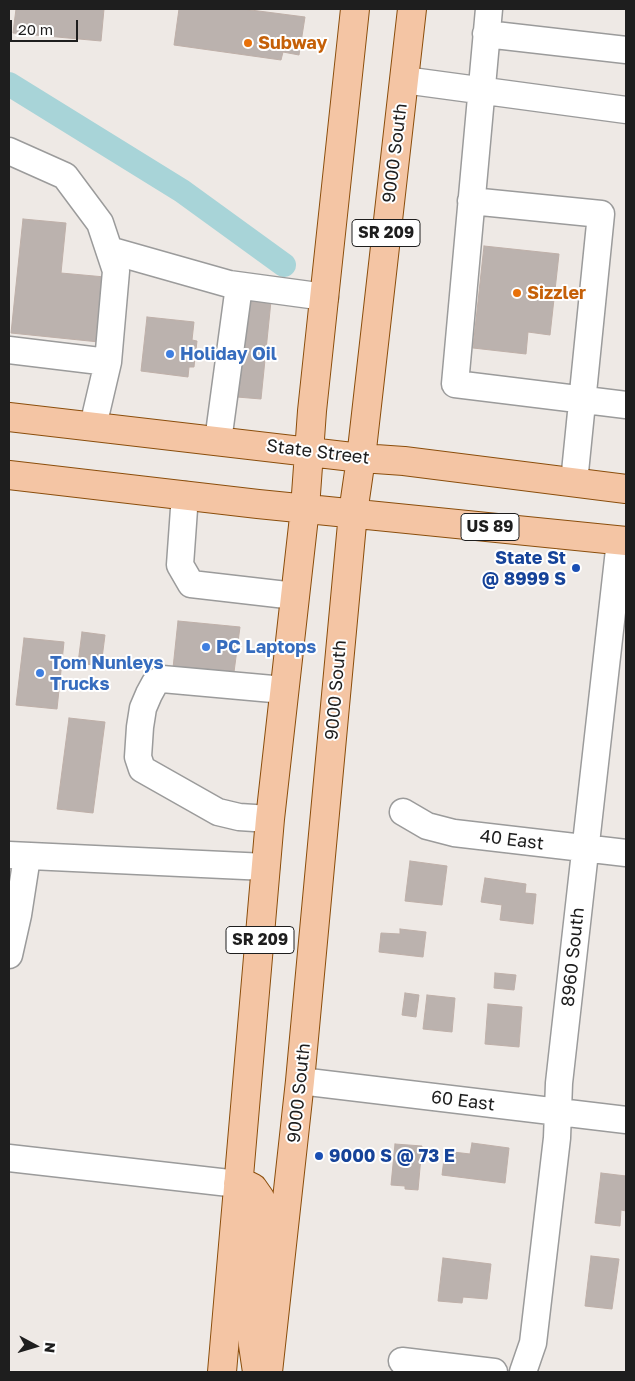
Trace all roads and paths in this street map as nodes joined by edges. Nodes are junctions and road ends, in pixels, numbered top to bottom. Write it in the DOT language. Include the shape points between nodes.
graph roads {
  1 [pos="355,9"];
  2 [pos="412,9"];
  3 [pos="487,21"];
  4 [pos="626,50"];
  5 [pos="404,80"];
  6 [pos="480,90"];
  7 [pos="626,110"];
  8 [pos="9,151"];
  9 [pos="471,201"];
  10 [pos="109,250"];
  11 [pos="239,286"];
  12 [pos="325,297"];
  13 [pos="9,350"];
  14 [pos="108,362"];
  15 [pos="583,400"];
  16 [pos="626,405"];
  17 [pos="9,418"];
  18 [pos="93,426"];
  19 [pos="218,441"];
  20 [pos="309,451"];
  21 [pos="361,458"];
  22 [pos="9,474"];
  23 [pos="574,482"];
  24 [pos="626,489"];
  25 [pos="185,496"];
  26 [pos="305,508"];
  27 [pos="353,513"];
  28 [pos="623,541"];
  29 [pos="295,596"];
  30 [pos="284,690"];
  31 [pos="403,812"];
  32 [pos="270,819"];
  33 [pos="585,848"];
  34 [pos="626,853"];
  35 [pos="18,856"];
  36 [pos="266,867"];
  37 [pos="9,955"];
  38 [pos="300,1081"];
  39 [pos="557,1112"];
  40 [pos="626,1120"];
  41 [pos="9,1158"];
  42 [pos="238,1184"];
  43 [pos="402,1361"];
  44 [pos="222,1372"];
  45 [pos="257,1372"];
  46 [pos="268,1372"];
  47 [pos="494,1372"];
  48 [pos="523,1372"];
  1 -- 12 [label="main road, SR 209"];
  2 -- 5 [label="main road, 9000 South / SR 209"];
  3 -- 4 [label="street"];
  3 -- 6 [label="street"];
  5 -- 6 [label="street"];
  5 -- 21 [label="main road, 9000 South / SR 209"];
  6 -- 7 [label="street"];
  6 -- 9 [label="street"];
  8 -- 10 [label="street" via="65,176 100,223"];
  9 -- 15 [label="street" via="455,384"];
  9 -- 15 [label="street" via="601,214"];
  10 -- 11 [label="street"];
  10 -- 14 [label="street" via="116,271"];
  11 -- 12 [label="street"];
  11 -- 19 [label="street"];
  12 -- 20 [label="main road, SR 209"];
  13 -- 14 [label="street"];
  14 -- 18 [label="street"];
  15 -- 16 [label="street"];
  15 -- 23 [label="street"];
  17 -- 18 [label="main road, State Street"];
  18 -- 19 [label="main road, State Street"];
  19 -- 20 [label="main road, State Street"];
  20 -- 21 [label="main road, State Street"];
  20 -- 26 [label="main road, SR 209"];
  21 -- 23 [label="main road, State Street"];
  21 -- 27 [label="main road, 9000 South / SR 209"];
  22 -- 25 [label="main road, US 89"];
  23 -- 24 [label="main road, State Street"];
  25 -- 26 [label="main road, US 89"];
  25 -- 29 [label="street" via="180,565 192,584"];
  26 -- 27 [label="main road, US 89"];
  26 -- 29 [label="main road, SR 209"];
  27 -- 28 [label="main road, US 89"];
  27 -- 38 [label="main road, 9000 South / SR 209"];
  28 -- 33 [label="street, 8960 South"];
  29 -- 30 [label="main road, SR 209"];
  30 -- 32 [label="main road, SR 209"];
  30 -- 32 [label="street" via="162,679 155,683 149,694 140,727 138,757 142,769 218,812"];
  31 -- 33 [label="street, 40 East" via="427,826 454,833"];
  32 -- 36 [label="main road, SR 209"];
  33 -- 34 [label="street, 40 East"];
  33 -- 39 [label="street, 8960 South"];
  35 -- 36 [label="street"];
  35 -- 37 [label="street" via="18,915"];
  36 -- 42 [label="main road, SR 209"];
  38 -- 39 [label="street, 60 East"];
  38 -- 46 [label="main road, 9000 South / SR 209"];
  39 -- 40 [label="street, 60 East"];
  39 -- 48 [label="street, 8960 South" via="557,1138 533,1343"];
  41 -- 42 [label="street"];
  42 -- 44 [label="main road, SR 209"];
  42 -- 45 [label="main road" via="253,1188 262,1204 252,1316"];
  43 -- 47 [label="street"];
}
